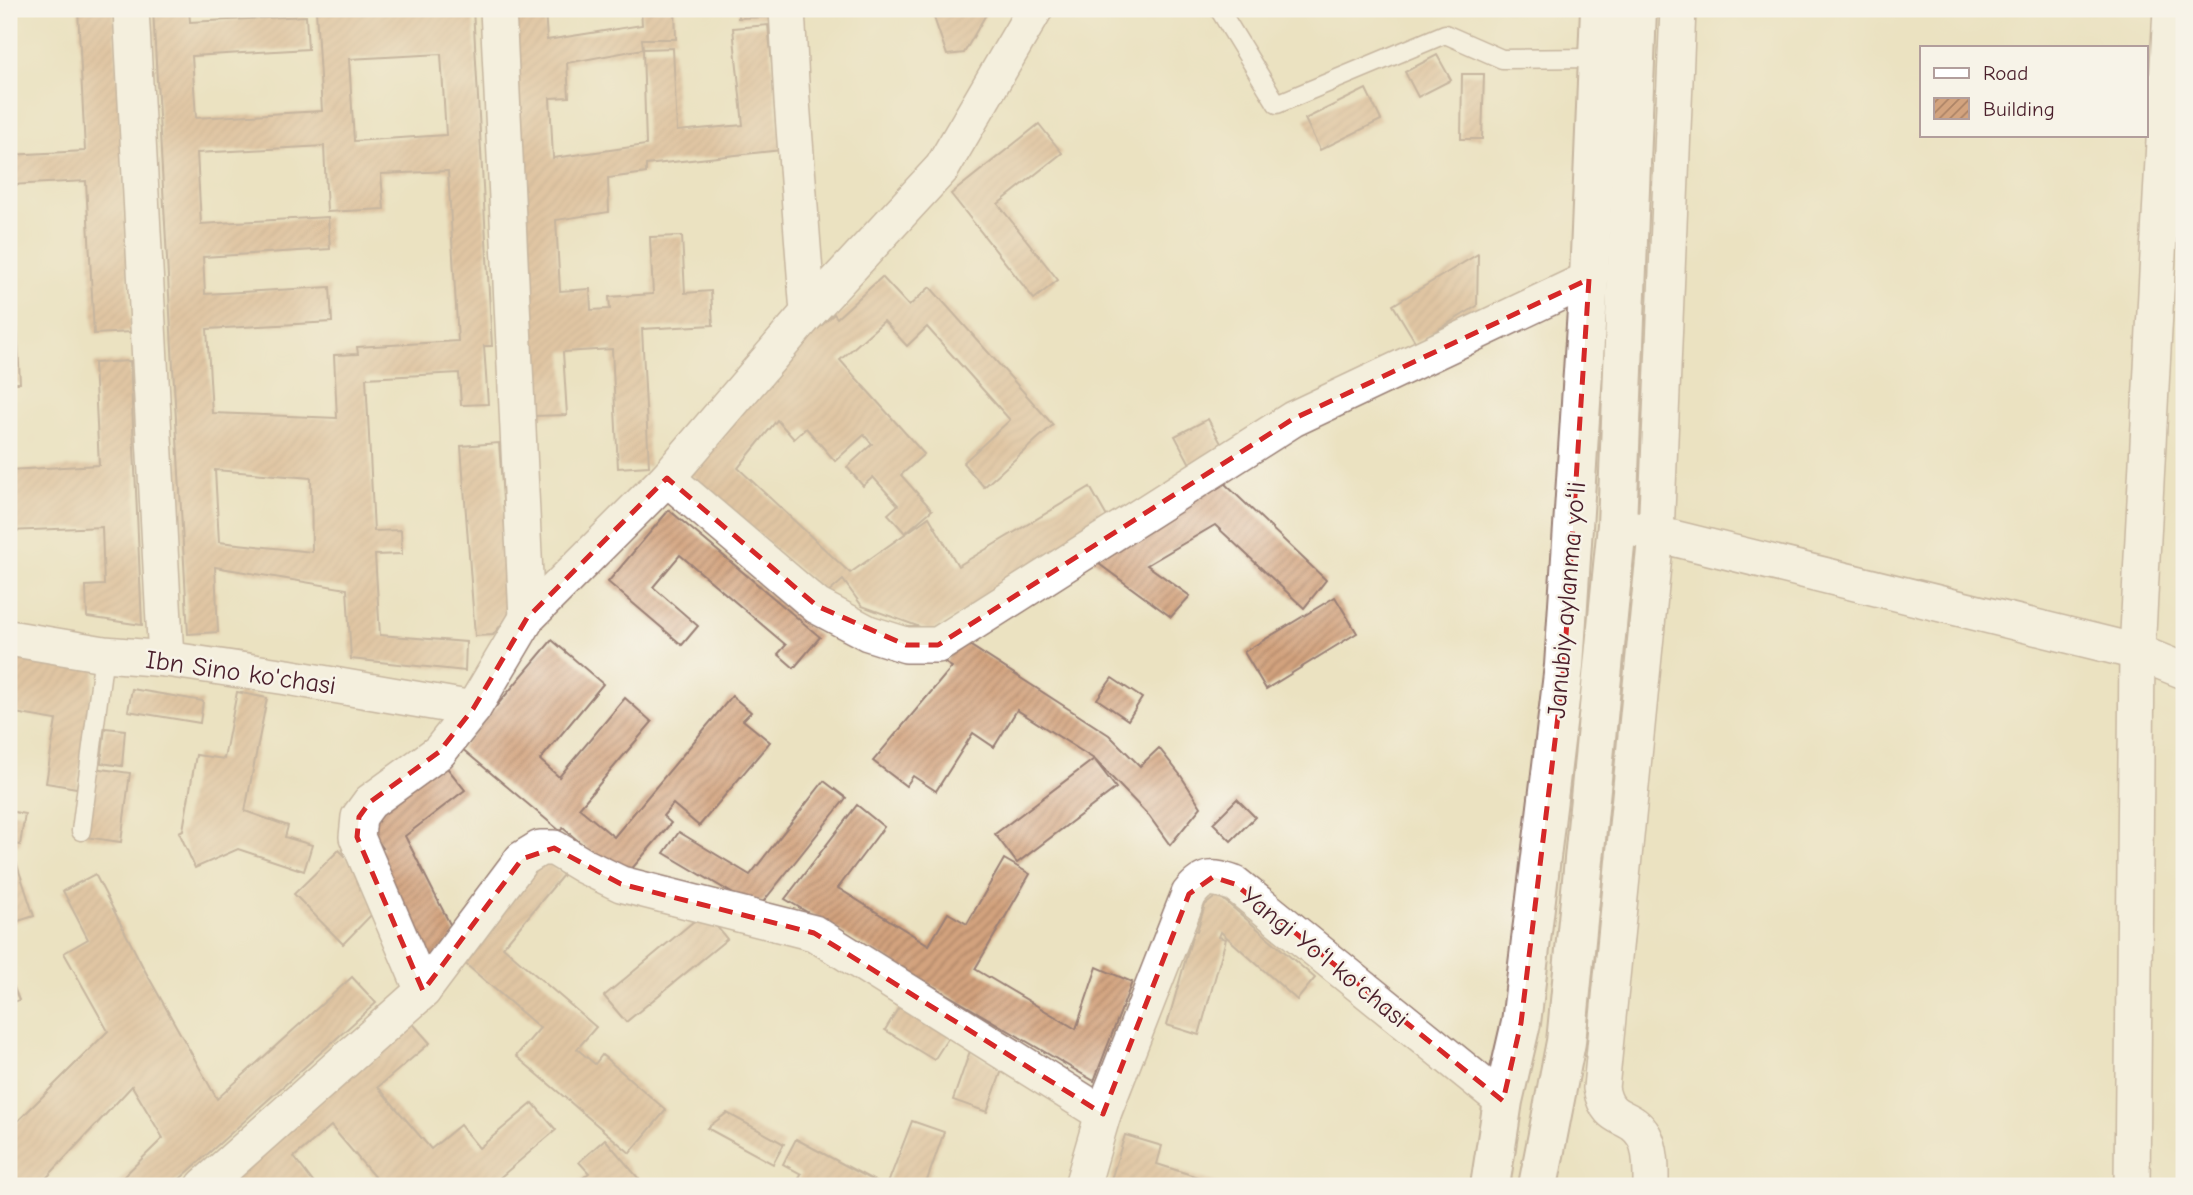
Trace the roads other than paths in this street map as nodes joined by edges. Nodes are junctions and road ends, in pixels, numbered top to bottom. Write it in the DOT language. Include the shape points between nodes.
graph roads {
  1 [pos="131,9"];
  2 [pos="498,9"];
  3 [pos="787,9"];
  4 [pos="1035,9"];
  5 [pos="1219,9"];
  6 [pos="1600,9"];
  7 [pos="1637,9"];
  8 [pos="1678,9"];
  9 [pos="2171,9"];
  10 [pos="1598,58"];
  11 [pos="1589,279"];
  12 [pos="808,313"];
  13 [pos="667,478"];
  14 [pos="1617,525"];
  15 [pos="1657,535"];
  16 [pos="527,618"];
  17 [pos="9,638"];
  18 [pos="2137,652"];
  19 [pos="104,654"];
  20 [pos="166,659"];
  21 [pos="2184,671"];
  22 [pos="473,709"];
  23 [pos="81,831"];
  24 [pos="423,991"];
  25 [pos="1503,1101"];
  26 [pos="1103,1114"];
  27 [pos="204,1186"];
  28 [pos="1082,1186"];
  29 [pos="1490,1186"];
  30 [pos="1538,1186"];
  31 [pos="1651,1186"];
  32 [pos="2132,1186"];
  1 -- 20 [label="street"];
  2 -- 16 [label="street"];
  3 -- 12 [label="street"];
  4 -- 12 [label="street" via="942,168"];
  5 -- 10 [label="lane" via="1278,104 1445,34 1502,59"];
  6 -- 10 [label="highway, Janubiy aylanma yoʻli"];
  7 -- 14 [label="highway, Janubiy aylanma yoʻli"];
  8 -- 15 [label="street"];
  9 -- 18 [label="street"];
  10 -- 11 [label="highway, Janubiy aylanma yoʻli"];
  11 -- 13 [label="street" via="1293,419 938,645 906,646 868,633 817,606"];
  11 -- 25 [label="highway, Janubiy aylanma yoʻli" via="1564,666 1521,1023"];
  12 -- 13 [label="street"];
  13 -- 16 [label="street"];
  14 -- 15 [label="street"];
  14 -- 30 [label="highway, Janubiy aylanma yoʻli" via="1566,1042"];
  15 -- 18 [label="street"];
  15 -- 31 [label="street" via="1601,1088 1610,1111 1645,1137"];
  16 -- 22 [label="street"];
  17 -- 19 [label="street, Ibn Sino ko'chasi"];
  18 -- 21 [label="street"];
  18 -- 32 [label="street"];
  19 -- 20 [label="street, Ibn Sino ko'chasi"];
  19 -- 23 [label="lane"];
  20 -- 22 [label="street, Ibn Sino ko'chasi"];
  22 -- 24 [label="street" via="439,752 369,802 359,817 357,836"];
  24 -- 26 [label="street" via="522,859 540,848 554,848 621,884 814,933"];
  24 -- 27 [label="street"];
  25 -- 26 [label="street, Yangi Yoʻl koʻchasi" via="1235,884 1213,877 1198,883 1189,894"];
  25 -- 29 [label="highway, Janubiy aylanma yoʻli"];
  26 -- 28 [label="street, Yangi Yoʻl koʻchasi"];
}
